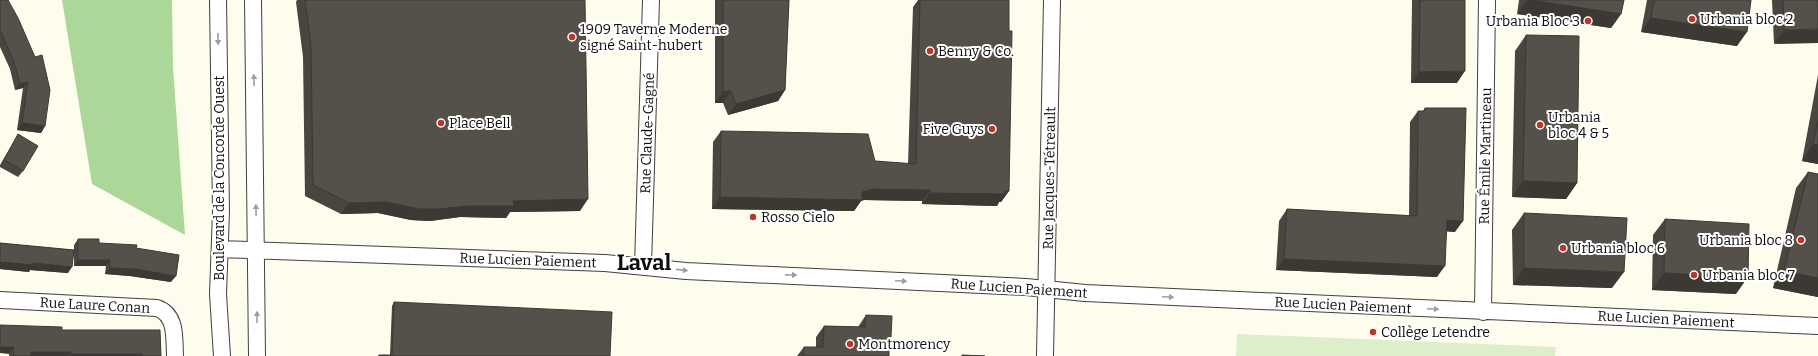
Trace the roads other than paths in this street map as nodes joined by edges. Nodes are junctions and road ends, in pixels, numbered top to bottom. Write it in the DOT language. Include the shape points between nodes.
graph roads {
  1 [pos="218,0"];
  2 [pos="253,0"];
  3 [pos="651,0"];
  4 [pos="1052,0"];
  5 [pos="1487,0"];
  6 [pos="220,249"];
  7 [pos="256,249"];
  8 [pos="643,266"];
  9 [pos="1046,289"];
  10 [pos="0,300"];
  11 [pos="1483,312"];
  12 [pos="1818,326"];
  13 [pos="174,356"];
  14 [pos="222,356"];
  15 [pos="257,356"];
  16 [pos="1045,356"];
  1 -- 6 [label="street, Boulevard de la Concorde Ouest, one-way"];
  7 -- 2 [label="street, one-way"];
  3 -- 8 [label="street, Rue Claude-Gagné"];
  4 -- 9 [label="street, Rue Jacques-Tétreault"];
  5 -- 11 [label="street, Rue Émile Martineau"];
  6 -- 7 [label="street, Rue Lucien Paiement"];
  6 -- 14 [label="street, Boulevard de la Concorde Ouest" via="218,294"];
  7 -- 8 [label="street, Rue Lucien Paiement"];
  15 -- 7 [label="street, one-way"];
  8 -- 9 [label="street, Rue Lucien Paiement, one-way" via="686,271"];
  9 -- 11 [label="street, Rue Lucien Paiement, one-way"];
  9 -- 16 [label="street, Rue Jacques-Tétreault"];
  10 -- 13 [label="street, Rue Laure Conan" via="157,308 165,311 170,317 174,333"];
  11 -- 12 [label="street, Rue Lucien Paiement"];
}
